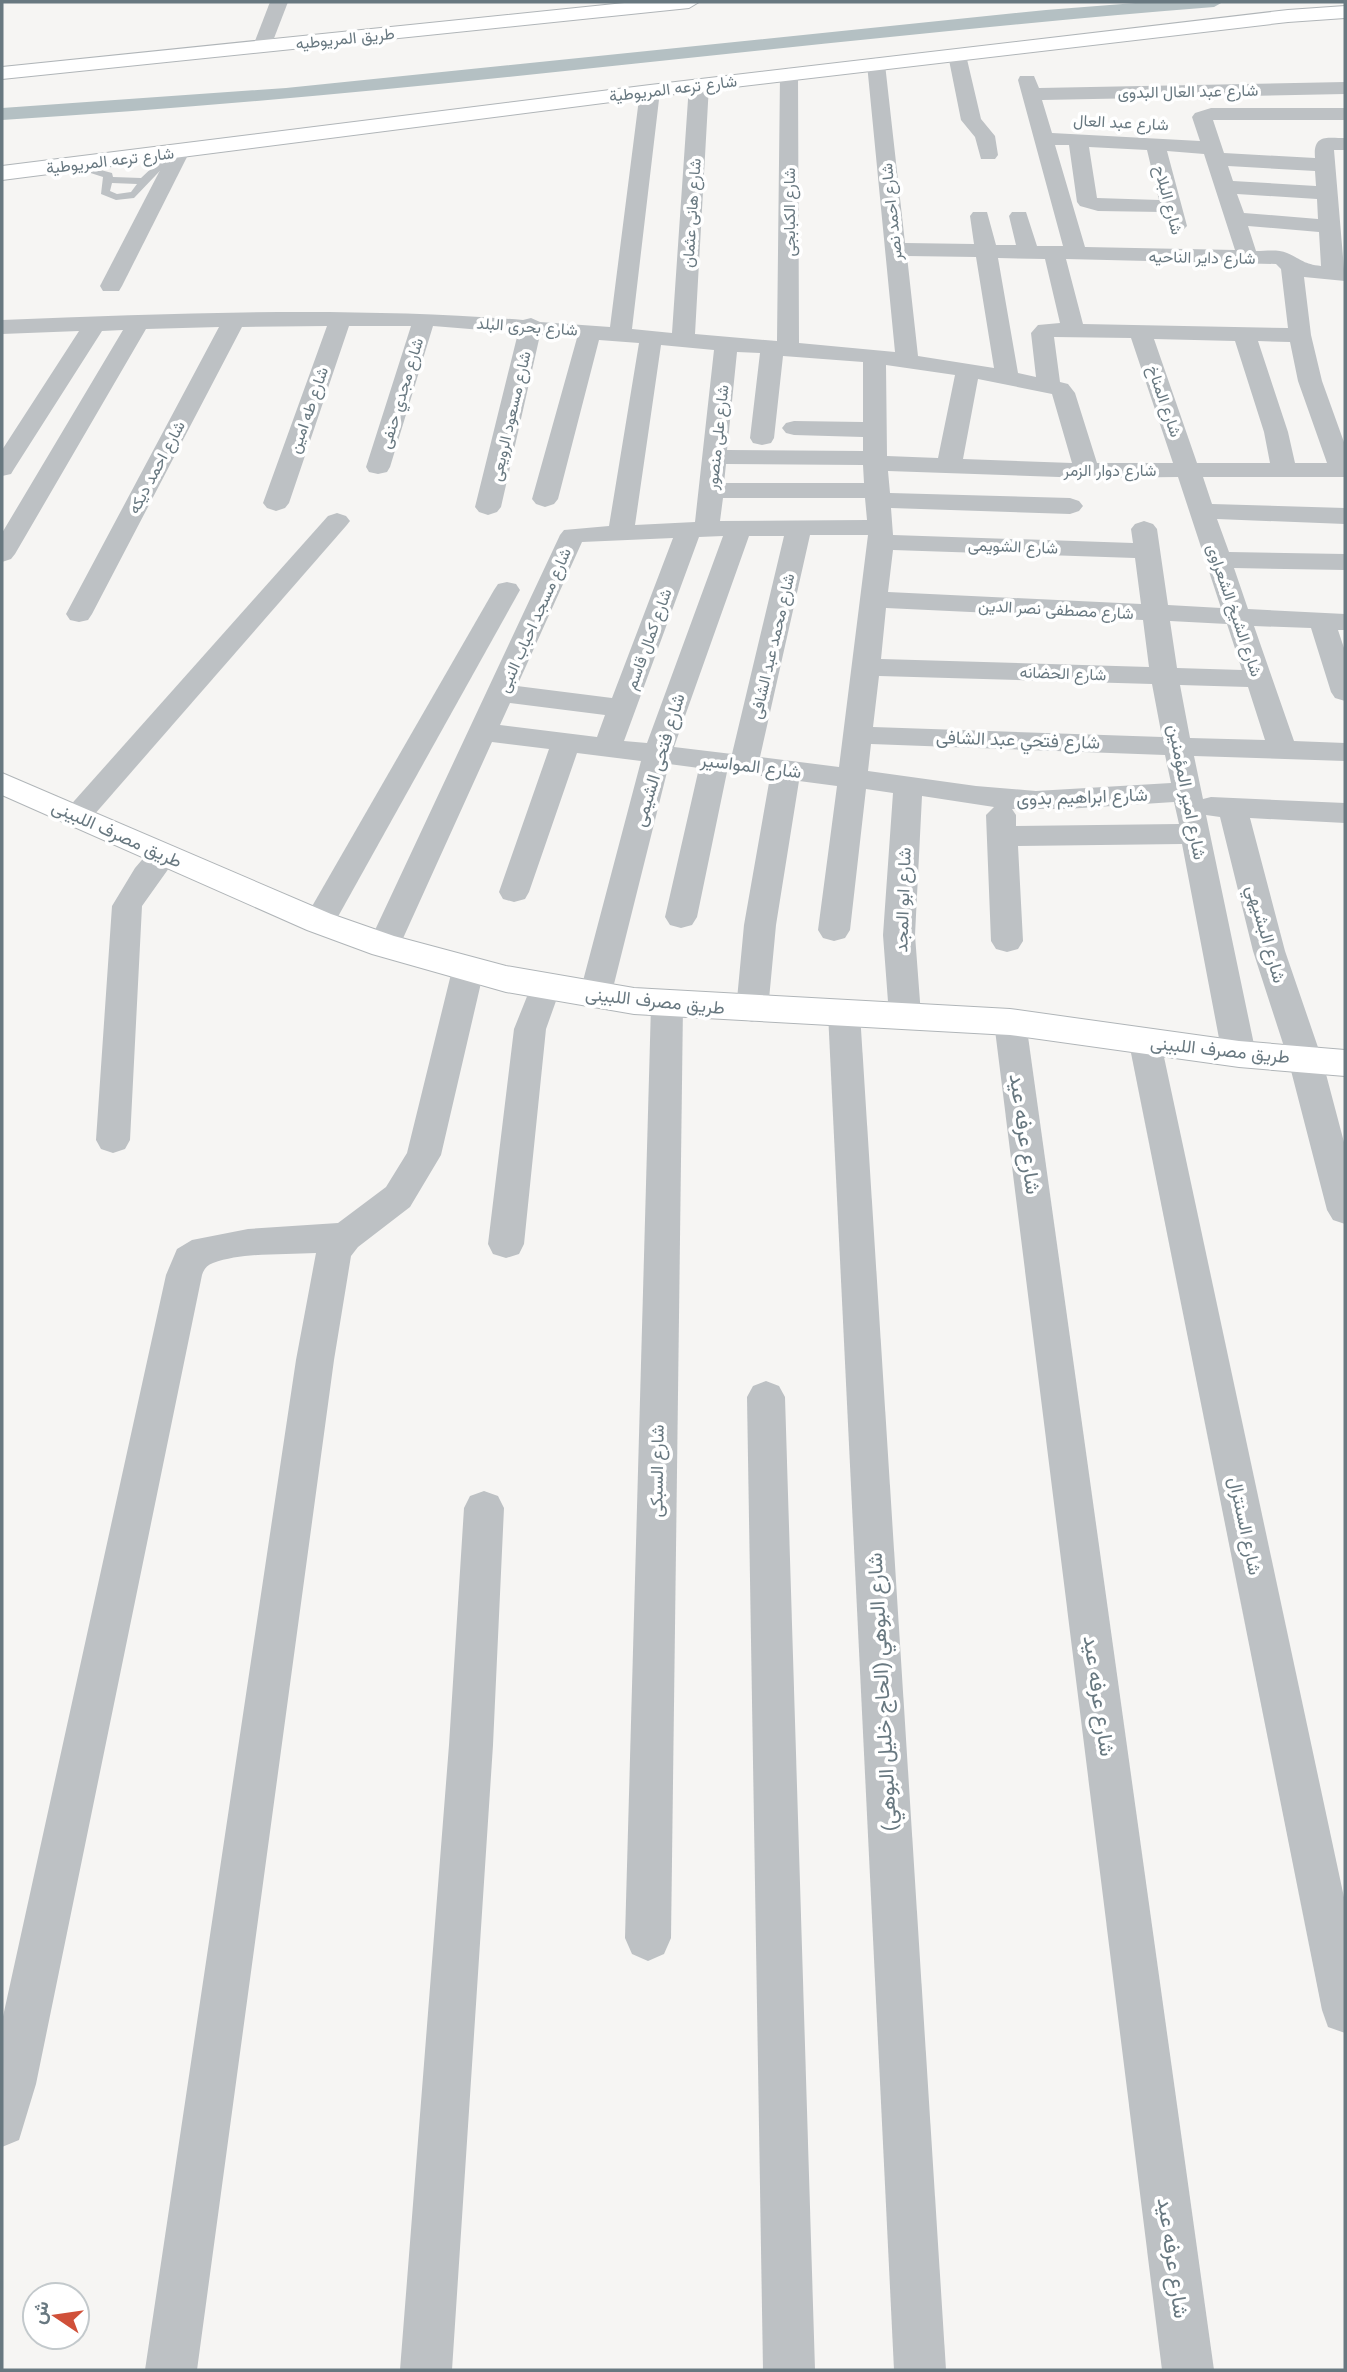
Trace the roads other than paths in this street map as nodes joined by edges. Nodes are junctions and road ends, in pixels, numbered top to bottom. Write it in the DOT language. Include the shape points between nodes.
graph roads {
  1 [pos="279,2"];
  2 [pos="688,2"];
  3 [pos="1345,12"];
  4 [pos="262,47"];
  5 [pos="957,55"];
  6 [pos="876,64"];
  7 [pos="1262,71"];
  8 [pos="1345,71"];
  9 [pos="2,73"];
  10 [pos="789,75"];
  11 [pos="699,85"];
  12 [pos="1345,89"];
  13 [pos="650,91"];
  14 [pos="1345,114"];
  15 [pos="1044,125"];
  16 [pos="1078,140"];
  17 [pos="1154,144"];
  18 [pos="1345,144"];
  19 [pos="177,151"];
  20 [pos="1214,153"];
  21 [pos="988,155"];
  22 [pos="71,164"];
  23 [pos="2,173"];
  24 [pos="108,180"];
  25 [pos="144,181"];
  26 [pos="1331,183"];
  27 [pos="1225,187"];
  28 [pos="1111,205"];
  29 [pos="1170,206"];
  30 [pos="980,216"];
  31 [pos="1019,216"];
  32 [pos="1235,219"];
  33 [pos="1329,226"];
  34 [pos="895,249"];
  35 [pos="986,251"];
  36 [pos="1028,252"];
  37 [pos="1065,253"];
  38 [pos="1126,255"];
  39 [pos="1184,256"];
  40 [pos="1248,258"];
  41 [pos="1292,267"];
  42 [pos="1339,275"];
  43 [pos="111,286"];
  44 [pos="341,318"];
  45 [pos="424,318"];
  46 [pos="234,320"];
  47 [pos="138,323"];
  48 [pos="94,325"];
  49 [pos="531,325"];
  50 [pos="2,327"];
  51 [pos="590,331"];
  52 [pos="1073,331"];
  53 [pos="1142,333"];
  54 [pos="620,334"];
  55 [pos="1245,335"];
  56 [pos="1300,335"];
  57 [pos="651,337"];
  58 [pos="683,340"];
  59 [pos="726,344"];
  60 [pos="780,349"];
  61 [pos="874,356"];
  62 [pos="906,359"];
  63 [pos="968,370"];
  64 [pos="1007,377"];
  65 [pos="1049,386"];
  66 [pos="794,428"];
  67 [pos="875,430"];
  68 [pos="762,438"];
  69 [pos="715,457"];
  70 [pos="876,460"];
  71 [pos="949,466"];
  72 [pos="377,467"];
  73 [pos="2,469"];
  74 [pos="1188,470"];
  75 [pos="1344,470"];
  76 [pos="1087,471"];
  77 [pos="1284,471"];
  78 [pos="712,490"];
  79 [pos="545,499"];
  80 [pos="276,503"];
  81 [pos="1070,506"];
  82 [pos="488,508"];
  83 [pos="1202,511"];
  84 [pos="879,515"];
  85 [pos="1345,516"];
  86 [pos="337,521"];
  87 [pos="799,527"];
  88 [pos="740,528"];
  89 [pos="698,530"];
  90 [pos="621,532"];
  91 [pos="1145,540"];
  92 [pos="2,554"];
  93 [pos="1219,560"];
  94 [pos="1345,562"];
  95 [pos="507,590"];
  96 [pos="874,599"];
  97 [pos="79,614"];
  98 [pos="1154,614"];
  99 [pos="1238,618"];
  100 [pos="1334,622"];
  101 [pos="866,667"];
  102 [pos="1164,676"];
  103 [pos="1259,678"];
  104 [pos="1345,692"];
  105 [pos="501,693"];
  106 [pos="622,708"];
  107 [pos="483,732"];
  108 [pos="858,735"];
  109 [pos="566,743"];
  110 [pos="1177,745"];
  111 [pos="607,748"];
  112 [pos="1283,750"];
  113 [pos="657,754"];
  114 [pos="1344,756"];
  115 [pos="715,761"];
  116 [pos="744,765"];
  117 [pos="786,771"];
  118 [pos="852,779"];
  119 [pos="2,783"];
  120 [pos="908,785"];
  121 [pos="1001,800"];
  122 [pos="1232,808"];
  123 [pos="1191,810"];
  124 [pos="1345,813"];
  125 [pos="77,816"];
  126 [pos="1002,836"];
  127 [pos="164,854"];
  128 [pos="514,892"];
  129 [pos="681,917"];
  130 [pos="319,922"];
  131 [pos="834,930"];
  132 [pos="1007,941"];
  133 [pos="384,945"];
  134 [pos="468,970"];
  135 [pos="545,987"];
  136 [pos="595,996"];
  137 [pos="667,1004"];
  138 [pos="752,1010"];
  139 [pos="844,1013"];
  140 [pos="905,1014"];
  141 [pos="1010,1022"];
  142 [pos="1145,1042"];
  143 [pos="1239,1054"];
  144 [pos="1305,1059"];
  145 [pos="1345,1063"];
  146 [pos="113,1140"];
  147 [pos="1345,1210"];
  148 [pos="345,1237"];
  149 [pos="506,1244"];
  150 [pos="766,1397"];
  151 [pos="484,1508"];
  152 [pos="648,1938"];
  153 [pos="1345,2010"];
  154 [pos="2,2123"];
  155 [pos="171,2370"];
  156 [pos="426,2370"];
  157 [pos="789,2370"];
  158 [pos="920,2370"];
  159 [pos="1188,2370"];
  1 -- 4 [label="street"];
  2 -- 4 [label="street, طريق المريوطيه"];
  3 -- 5 [label="street, شارع ترعه المريوطية"];
  4 -- 9 [label="street, طريق المريوطيه"];
  5 -- 6 [label="street, شارع ترعه المريوطية"];
  5 -- 21 [label="street" via="971,120 985,136"];
  6 -- 10 [label="street, شارع ترعه المريوطية"];
  6 -- 34 [label="street, شارع احمد نصر"];
  7 -- 8 [label="street"];
  10 -- 11 [label="street, شارع ترعه المريوطية"];
  10 -- 60 [label="street, شارع الكبابجى"];
  11 -- 13 [label="street, شارع ترعه المريوطية"];
  11 -- 58 [label="street, شارع هانى عثمان"];
  12 -- 15 [label="street, شارع عبد العال البدوى" via="1029,87"];
  13 -- 19 [label="street, شارع ترعه المريوطية"];
  13 -- 54 [label="street"];
  14 -- 20 [label="street" via="1199,122"];
  15 -- 16 [label="street"];
  15 -- 37 [label="street"];
  16 -- 17 [label="street"];
  16 -- 28 [label="street" via="1086,200"];
  17 -- 20 [label="street"];
  17 -- 29 [label="street, شارع البلاح"];
  18 -- 26 [label="street" via="1324,145"];
  19 -- 22 [label="street, شارع ترعه المريوطية"];
  19 -- 25 [label="lane"];
  19 -- 43 [label="street"];
  20 -- 26 [label="street"];
  20 -- 27 [label="street"];
  22 -- 23 [label="street, شارع ترعه المريوطية"];
  22 -- 24 [label="lane" via="105,174"];
  24 -- 25 [label="lane"];
  24 -- 25 [label="lane" via="105,192 116,197 134,195"];
  26 -- 27 [label="street"];
  26 -- 33 [label="street"];
  27 -- 32 [label="street"];
  28 -- 29 [label="street"];
  28 -- 38 [label="street"];
  29 -- 39 [label="street, شارع البلاح"];
  30 -- 35 [label="street"];
  31 -- 36 [label="street"];
  32 -- 33 [label="street"];
  32 -- 40 [label="street"];
  33 -- 42 [label="street"];
  34 -- 35 [label="street, شارع داير الناحيه"];
  34 -- 62 [label="street, شارع احمد نصر"];
  35 -- 36 [label="street, شارع داير الناحيه"];
  35 -- 64 [label="street"];
  36 -- 37 [label="street, شارع داير الناحيه"];
  37 -- 38 [label="street, شارع داير الناحيه"];
  37 -- 52 [label="street"];
  38 -- 39 [label="street, شارع داير الناحيه"];
  39 -- 40 [label="street, شارع داير الناحيه"];
  40 -- 41 [label="street, شارع داير الناحيه" via="1283,259"];
  41 -- 42 [label="street, شارع داير الناحيه"];
  41 -- 56 [label="street"];
  44 -- 45 [label="street, شارع بحرى البلد"];
  44 -- 46 [label="street, شارع بحرى البلد"];
  44 -- 80 [label="street, شارع طه امين"];
  45 -- 49 [label="street, شارع بحرى البلد"];
  45 -- 72 [label="street, شارع مجدي حنفى"];
  46 -- 47 [label="street, شارع بحرى البلد"];
  46 -- 97 [label="street, شارع احمد ديكه"];
  47 -- 48 [label="street, شارع بحرى البلد"];
  47 -- 92 [label="street"];
  48 -- 50 [label="street, شارع بحرى البلد"];
  48 -- 73 [label="street"];
  49 -- 51 [label="street, شارع بحرى البلد"];
  49 -- 82 [label="street, شارع مسعود الرويعى"];
  51 -- 54 [label="street, شارع بحرى البلد"];
  51 -- 79 [label="street"];
  52 -- 53 [label="street"];
  52 -- 65 [label="street" via="1043,332"];
  53 -- 55 [label="street"];
  53 -- 74 [label="street, شارع المناخ"];
  54 -- 57 [label="street, شارع بحرى البلد"];
  55 -- 56 [label="street"];
  55 -- 77 [label="street"];
  56 -- 75 [label="street" via="1310,381"];
  57 -- 58 [label="street, شارع بحرى البلد"];
  57 -- 90 [label="street"];
  58 -- 59 [label="street, شارع بحرى البلد"];
  59 -- 60 [label="street, شارع بحرى البلد"];
  59 -- 69 [label="street, شارع على منصور"];
  60 -- 61 [label="street, شارع بحرى البلد"];
  60 -- 68 [label="street, شارع الكبابجى"];
  61 -- 62 [label="street, شارع بحرى البلد"];
  61 -- 67 [label="street"];
  62 -- 63 [label="street, شارع بحرى البلد"];
  63 -- 64 [label="street, شارع بحرى البلد"];
  63 -- 71 [label="street"];
  64 -- 65 [label="street, شارع بحرى البلد"];
  65 -- 76 [label="street" via="1063,393"];
  66 -- 67 [label="street"];
  67 -- 70 [label="street"];
  69 -- 70 [label="street, شارع دوار الزمر"];
  69 -- 78 [label="street, شارع على منصور"];
  70 -- 71 [label="street, شارع دوار الزمر"];
  70 -- 84 [label="street"];
  71 -- 76 [label="street, شارع دوار الزمر"];
  74 -- 76 [label="street, شارع دوار الزمر"];
  74 -- 77 [label="street, شارع دوار الزمر"];
  74 -- 83 [label="street, شارع الشيخ الشعراوى"];
  75 -- 77 [label="street, شارع دوار الزمر"];
  78 -- 84 [label="street"];
  78 -- 89 [label="street, شارع على منصور"];
  81 -- 84 [label="street"];
  83 -- 85 [label="street"];
  83 -- 93 [label="street, شارع الشيخ الشعراوى"];
  84 -- 87 [label="street, شارع مسجد احباب النبى"];
  84 -- 91 [label="street, شارع الشويمى"];
  84 -- 96 [label="street"];
  86 -- 125 [label="street"];
  87 -- 88 [label="street, شارع مسجد احباب النبى"];
  87 -- 116 [label="street, شارع محمد عبد الشافى"];
  88 -- 89 [label="street, شارع مسجد احباب النبى"];
  88 -- 113 [label="street, شارع فتحى الشيمى"];
  89 -- 90 [label="street, شارع مسجد احباب النبى"];
  89 -- 106 [label="street, شارع كمال قاسم"];
  90 -- 105 [label="street, شارع مسجد احباب النبى" via="573,535"];
  91 -- 98 [label="street, شارع امير المؤمنين"];
  93 -- 94 [label="street"];
  93 -- 99 [label="street, شارع الشيخ الشعراوى"];
  95 -- 130 [label="street"];
  96 -- 98 [label="street, شارع مصطفى نصر الدين"];
  96 -- 101 [label="street"];
  98 -- 99 [label="street, شارع مصطفى نصر الدين"];
  98 -- 102 [label="street, شارع امير المؤمنين"];
  99 -- 100 [label="street, شارع مصطفى نصر الدين"];
  99 -- 103 [label="street, شارع الشيخ الشعراوى"];
  100 -- 104 [label="street"];
  101 -- 102 [label="street, شارع الحضانه"];
  101 -- 108 [label="street"];
  102 -- 103 [label="street, شارع الحضانه"];
  102 -- 110 [label="street, شارع امير المؤمنين"];
  103 -- 112 [label="street, شارع الشيخ الشعراوى"];
  105 -- 106 [label="street"];
  105 -- 107 [label="street, شارع مسجد احباب النبى"];
  106 -- 111 [label="street, شارع كمال قاسم"];
  107 -- 109 [label="street, شارع المواسير"];
  107 -- 133 [label="street, شارع مسجد احباب النبى"];
  108 -- 110 [label="street, شارع فتحي عبد الشافى"];
  108 -- 118 [label="street"];
  109 -- 111 [label="street, شارع المواسير"];
  109 -- 128 [label="street"];
  110 -- 112 [label="street"];
  110 -- 123 [label="street, شارع امير المؤمنين"];
  111 -- 113 [label="street, شارع المواسير"];
  112 -- 114 [label="street"];
  113 -- 115 [label="street, شارع المواسير"];
  113 -- 136 [label="street, شارع فتحى الشيمى"];
  115 -- 116 [label="street, شارع المواسير"];
  115 -- 129 [label="street"];
  116 -- 117 [label="street, شارع المواسير"];
  117 -- 118 [label="street, شارع المواسير"];
  117 -- 138 [label="street" via="760,925"];
  118 -- 120 [label="street, شارع ابراهيم بدوى"];
  118 -- 131 [label="street"];
  119 -- 125 [label="street, طريق مصرف اللبينى"];
  120 -- 121 [label="street, شارع ابراهيم بدوى"];
  120 -- 140 [label="street, شارع ابو المجد" via="899,935"];
  121 -- 123 [label="street, شارع ابراهيم بدوى"];
  121 -- 126 [label="street"];
  122 -- 123 [label="street"];
  122 -- 124 [label="street"];
  122 -- 144 [label="street, شارع البشيهي" via="1269,951"];
  123 -- 126 [label="street"];
  123 -- 143 [label="street, شارع امير المؤمنين"];
  125 -- 127 [label="street, طريق مصرف اللبينى"];
  126 -- 132 [label="street"];
  127 -- 130 [label="street, طريق مصرف اللبينى"];
  127 -- 146 [label="street" via="127,906"];
  130 -- 133 [label="street, طريق مصرف اللبينى"];
  133 -- 134 [label="street, طريق مصرف اللبينى"];
  134 -- 135 [label="street, طريق مصرف اللبينى"];
  134 -- 148 [label="street" via="425,1155 398,1197"];
  135 -- 136 [label="street, طريق مصرف اللبينى"];
  135 -- 149 [label="street" via="530,1028"];
  136 -- 137 [label="street, طريق مصرف اللبينى"];
  137 -- 138 [label="street, طريق مصرف اللبينى"];
  137 -- 152 [label="street, شارع السبكى"];
  138 -- 139 [label="street, طريق مصرف اللبينى"];
  139 -- 140 [label="street, طريق مصرف اللبينى"];
  139 -- 158 [label="street, شارع البوهي (الحاج خليل البوهي)"];
  140 -- 141 [label="street, طريق مصرف اللبينى"];
  141 -- 142 [label="street, طريق مصرف اللبينى"];
  141 -- 159 [label="street, شارع عرفه عيد"];
  142 -- 143 [label="street, طريق مصرف اللبينى"];
  142 -- 153 [label="street, شارع السنترال"];
  143 -- 144 [label="street, طريق مصرف اللبينى"];
  144 -- 145 [label="street, طريق مصرف اللبينى"];
  144 -- 147 [label="street, شارع البشيهي"];
  148 -- 154 [label="street" via="248,1243 205,1250 190,1259"];
  148 -- 155 [label="street" via="334,1253 315,1360"];
  150 -- 157 [label="street"];
  151 -- 156 [label="street"];
}
